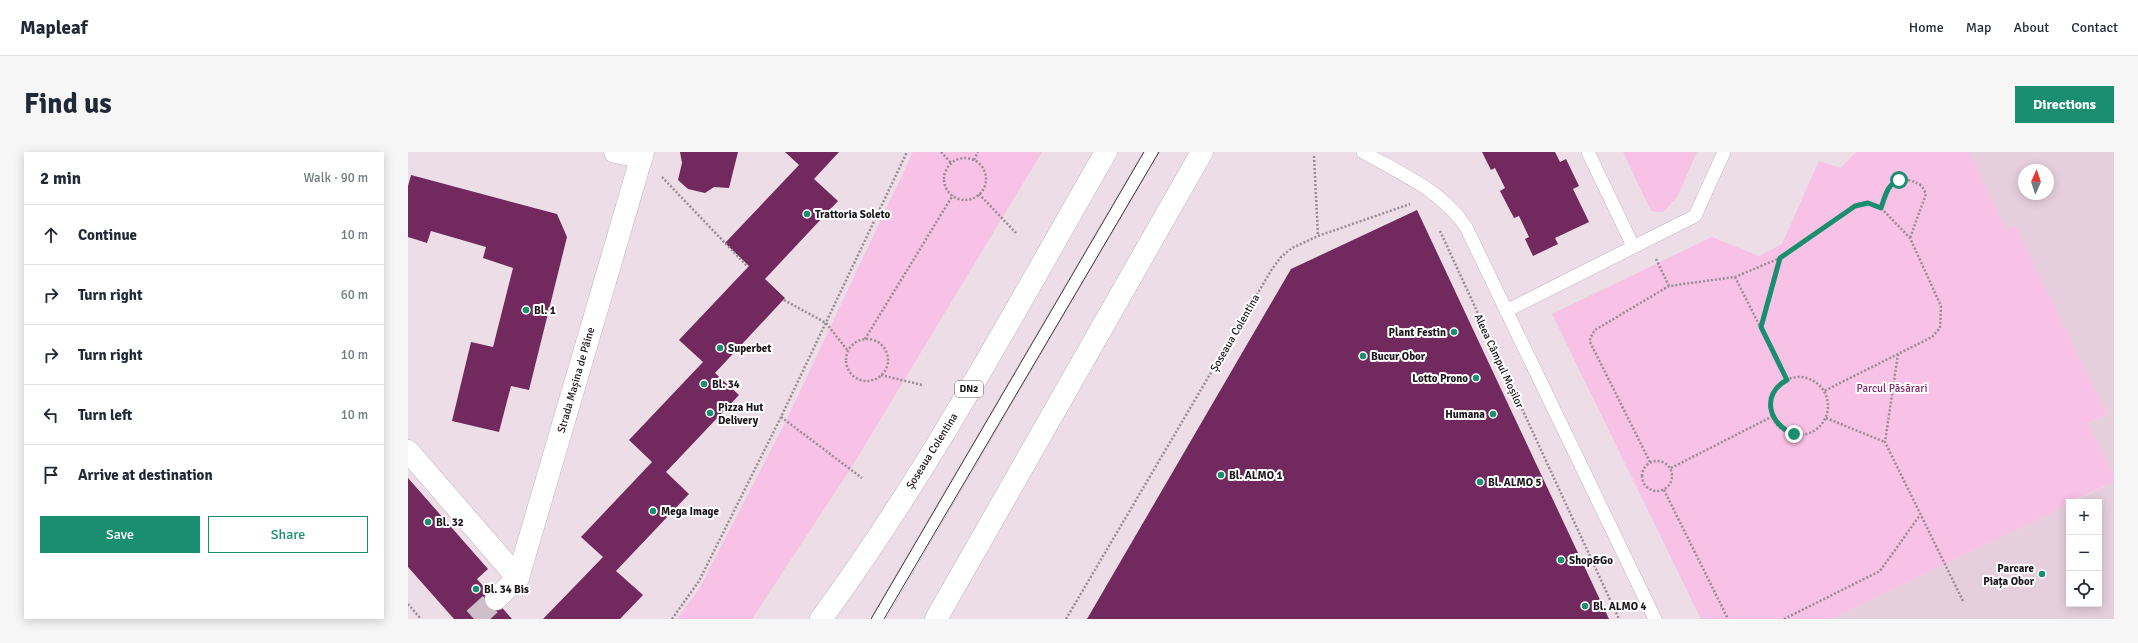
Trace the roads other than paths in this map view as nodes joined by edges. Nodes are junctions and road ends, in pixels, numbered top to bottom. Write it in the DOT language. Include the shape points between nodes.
graph roads {
  1 [pos="615,152"];
  2 [pos="1106,152"];
  3 [pos="1152,152"];
  4 [pos="1202,152"];
  5 [pos="1363,152"];
  6 [pos="1588,152"];
  7 [pos="1724,152"];
  8 [pos="643,154"];
  9 [pos="1633,246"];
  10 [pos="1506,311"];
  11 [pos="408,451"];
  12 [pos="518,578"];
  13 [pos="496,599"];
  14 [pos="820,619"];
  15 [pos="878,619"];
  16 [pos="936,619"];
  17 [pos="1655,619"];
  1 -- 8 [label="main road"];
  2 -- 14 [label="main road, Șoseaua Colentina / DN2" via="957,410 879,536"];
  3 -- 15 [label="lane"];
  4 -- 16 [label="main road"];
  5 -- 10 [label="lane" via="1423,186 1450,205 1466,226"];
  6 -- 9 [label="lane"];
  7 -- 9 [label="lane" via="1695,216"];
  8 -- 12 [label="main road, Strada Mașina de Pâine"];
  9 -- 10 [label="lane"];
  10 -- 17 [label="lane"];
  11 -- 12 [label="main road"];
  12 -- 13 [label="main road, Strada Mașina de Pâine"];
}
